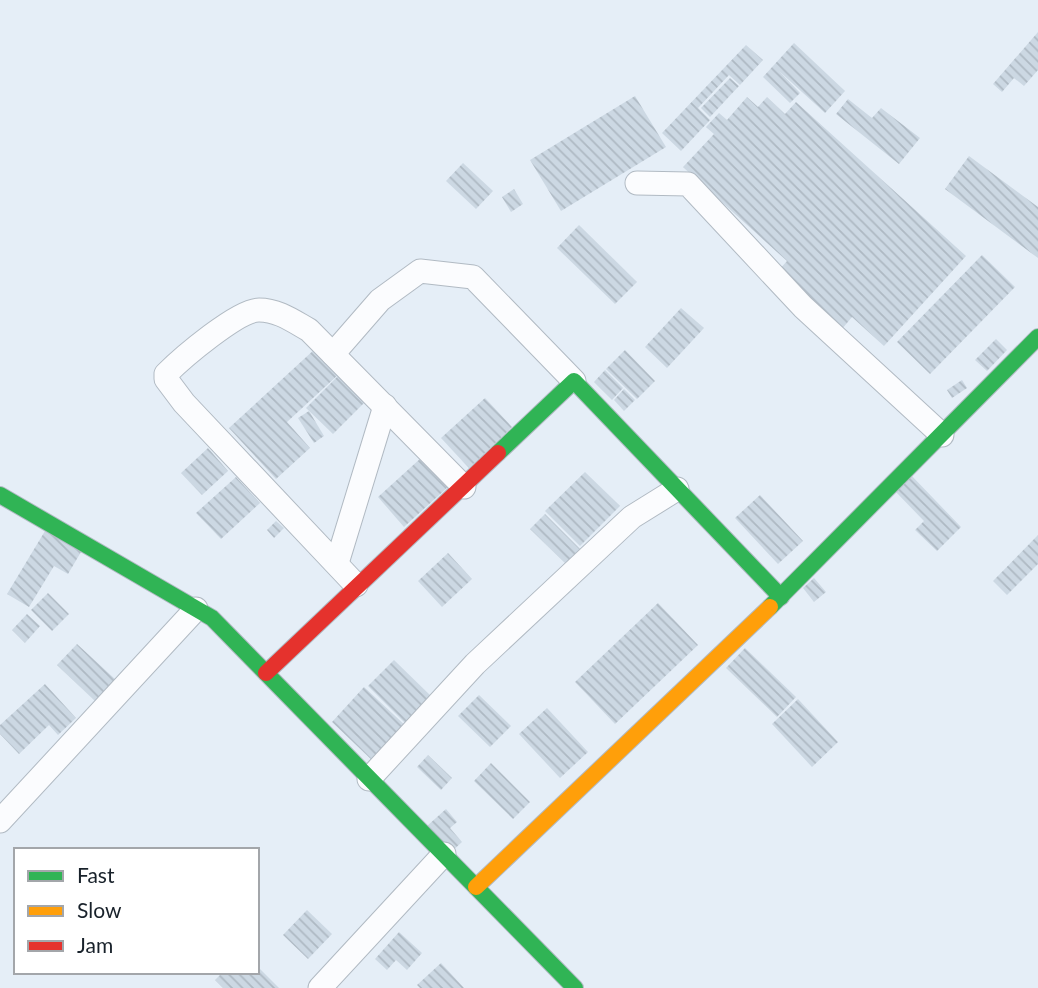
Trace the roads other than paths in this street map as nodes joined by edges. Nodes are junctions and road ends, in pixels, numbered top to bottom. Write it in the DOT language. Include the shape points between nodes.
graph roads {
  1 [pos="637,183"];
  2 [pos="1038,337"];
  3 [pos="333,354"];
  4 [pos="574,381"];
  5 [pos="386,406"];
  6 [pos="942,435"];
  7 [pos="464,487"];
  8 [pos="677,489"];
  9 [pos="0,495"];
  10 [pos="337,564"];
  11 [pos="356,585"];
  12 [pos="780,597"];
  13 [pos="196,608"];
  14 [pos="267,673"];
  15 [pos="369,779"];
  16 [pos="0,821"];
  17 [pos="444,854"];
  18 [pos="476,887"];
  19 [pos="320,988"];
  20 [pos="575,988"];
  1 -- 6 [label="street" via="688,184 803,307"];
  2 -- 6 [label="street"];
  3 -- 4 [label="street" via="380,300 420,271 433,272 473,277"];
  3 -- 5 [label="street"];
  3 -- 10 [label="street" via="309,330 277,312 256,310 187,353 166,379"];
  4 -- 7 [label="street"];
  4 -- 8 [label="street"];
  5 -- 7 [label="street"];
  5 -- 10 [label="street"];
  6 -- 12 [label="street"];
  7 -- 11 [label="street"];
  8 -- 12 [label="street"];
  8 -- 15 [label="street" via="632,517 475,664"];
  9 -- 13 [label="street"];
  10 -- 11 [label="street"];
  11 -- 14 [label="street"];
  12 -- 18 [label="street"];
  13 -- 14 [label="street"];
  13 -- 16 [label="street"];
  14 -- 15 [label="street"];
  15 -- 17 [label="street"];
  17 -- 18 [label="street"];
  17 -- 19 [label="street"];
  18 -- 20 [label="street"];
}
